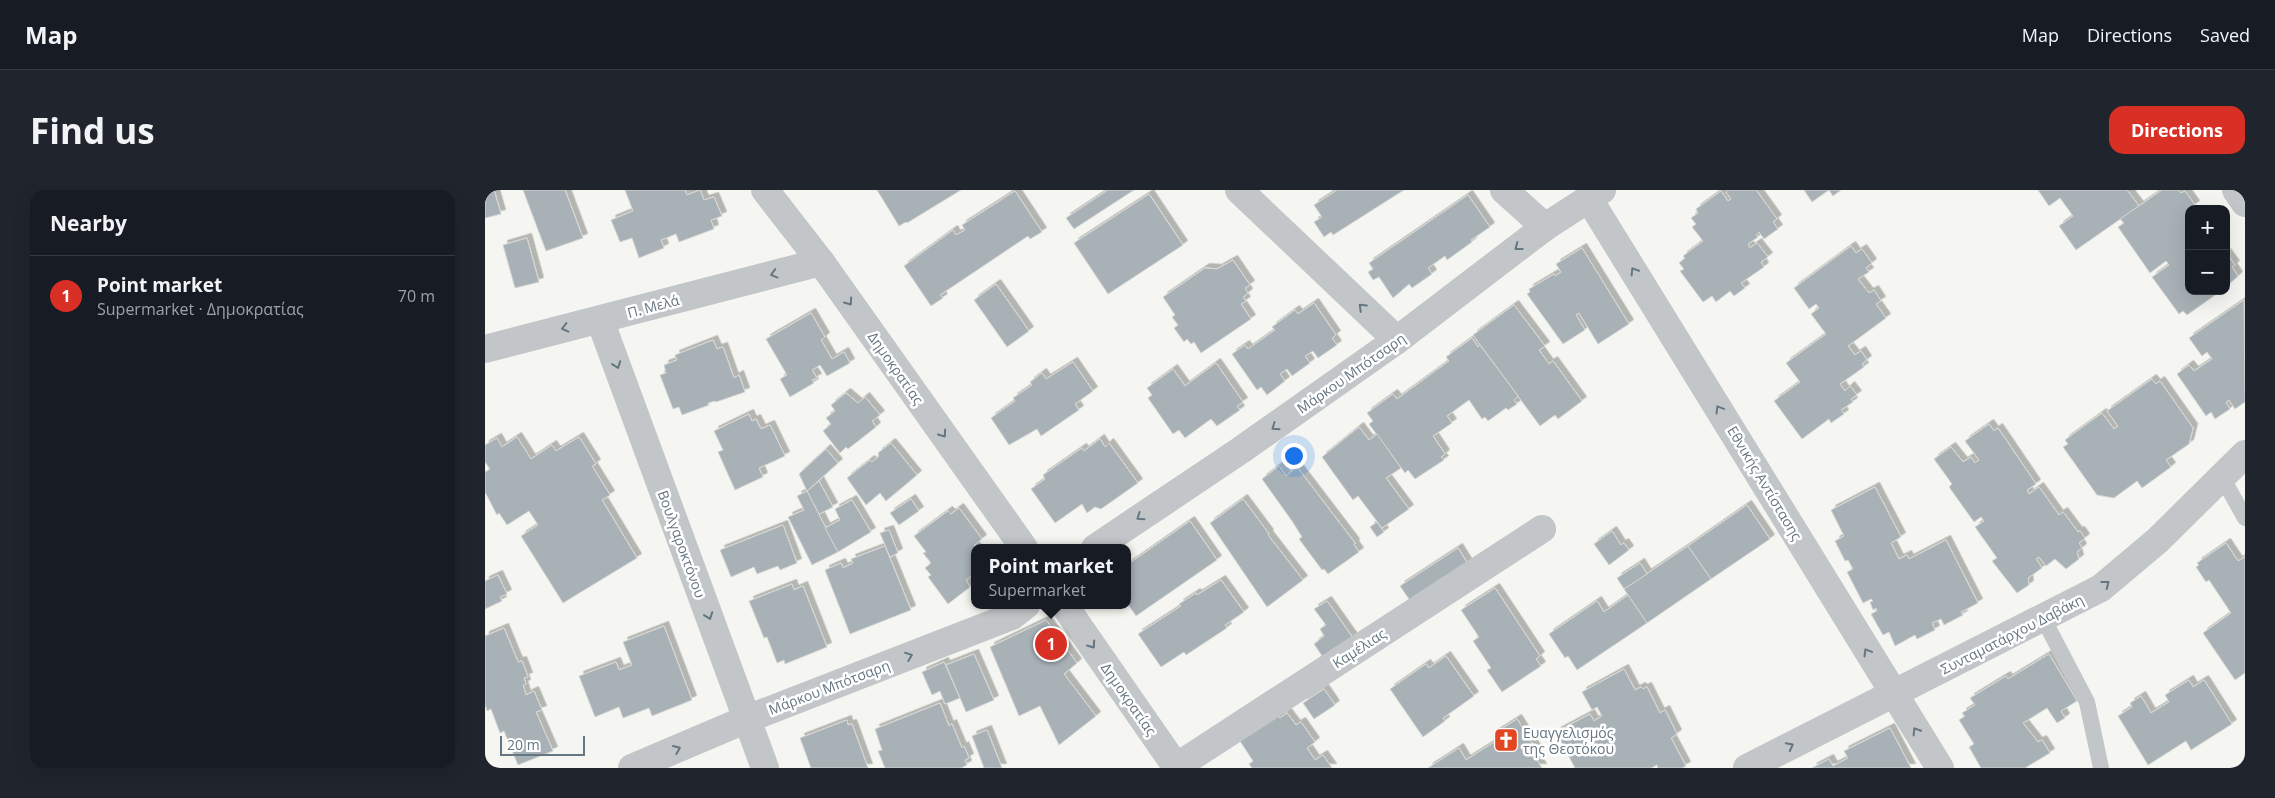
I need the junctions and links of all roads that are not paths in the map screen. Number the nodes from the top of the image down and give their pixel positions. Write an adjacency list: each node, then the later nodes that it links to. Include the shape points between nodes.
1 (765, 190): 8 (street, Δημοκρατίας)
2 (1504, 190): 7 (street)
3 (2236, 190): 6 (street)
4 (1254, 194): 10 (street, one-way to 4)
5 (1595, 195): 7 (street, Μάρκου Μπότσαρη); 21 (street, Εθνικής Αντίστασης, one-way to 5)
6 (2245, 203)
7 (1545, 227): 10 (street, Μάρκου Μπότσαρη, one-way to 10)
8 (821, 262): 9 (street, Π. Μελά, one-way to 9); 16 (street, Δημοκρατίας, one-way to 16)
9 (600, 320): 11 (street, Π. Μελά, one-way to 11); 22 (street, Βουλγαροκτόνου, one-way to 22)
10 (1397, 340): 17 (street, Μάρκου Μπότσαρη, one-way to 17)
11 (485, 349)
12 (2245, 454): 13 (street, Συνταματάρχου Δαβάκη)
13 (2222, 476): 14 (lane); 20 (street, Συνταματάρχου Δαβάκη, one-way to 13, via 2101,588 2158,540)
14 (2245, 518)
15 (1542, 529): 23 (street, Καμέλιας)
16 (1021, 544)
17 (1101, 544)
18 (1021, 609): 22 (street, Μάρκου Μπότσαρη, one-way to 18, via 1012,616)
19 (1067, 609): 23 (street, Δημοκρατίας, one-way to 23)
20 (2043, 618): 21 (street, Συνταματάρχου Δαβάκη); 28 (lane, via 2087,702)
21 (1893, 694): 26 (street, Συνταματάρχου Δαβάκη, one-way to 21); 27 (street, Εθνικής Αντίστασης, one-way to 21)
22 (747, 719): 24 (street, Μάρκου Μπότσαρη, one-way to 22); 25 (street, Βουλγαροκτόνου)
23 (1177, 767)
24 (632, 768)
25 (765, 768)
26 (1747, 768)
27 (1940, 768)
28 (2101, 768)

